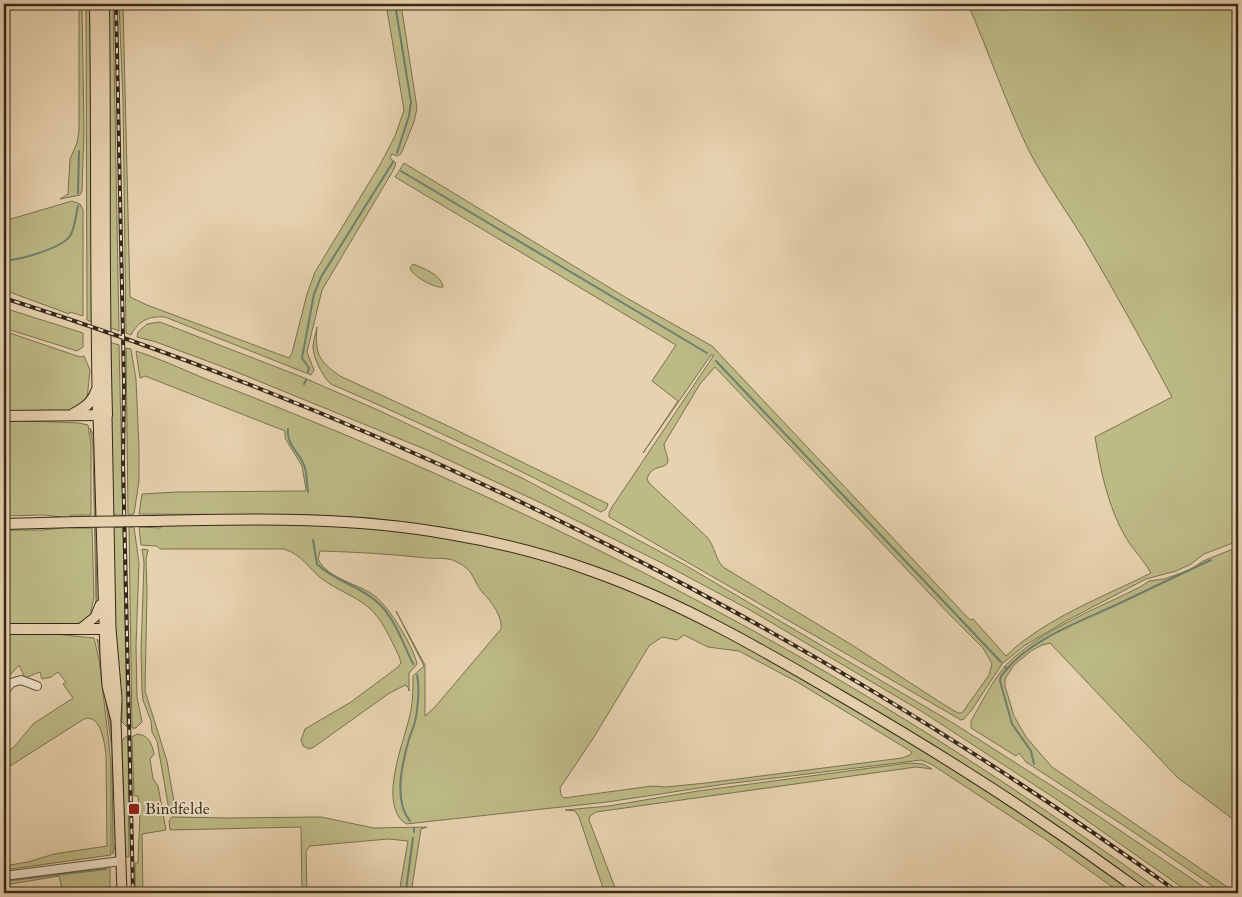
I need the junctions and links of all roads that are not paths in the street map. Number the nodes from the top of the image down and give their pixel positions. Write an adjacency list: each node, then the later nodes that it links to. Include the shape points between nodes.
1 (95, 4): 3 (highway)
2 (104, 4): 5 (highway, via 106,131)
3 (97, 387): 4 (highway, via 91,402); 5 (highway)
4 (70, 415): 5 (highway); 6 (highway)
5 (102, 415): 8 (main road); 11 (main road)
6 (4, 416)
7 (4, 524): 17 (highway, bridge, via 292,520 371,523 497,544 592,570 709,622 884,721 1032,815)
8 (102, 597): 10 (main road, via 95,617); 11 (main road)
9 (4, 629): 10 (highway)
10 (80, 629): 11 (highway)
11 (105, 629): 14 (main road, via 107,686 116,721)
12 (37, 686): 13 (street, via 21,680 11,683)
13 (4, 692)
14 (121, 861): 15 (street); 16 (main road)
15 (4, 876)
16 (122, 893)
17 (1143, 893)

